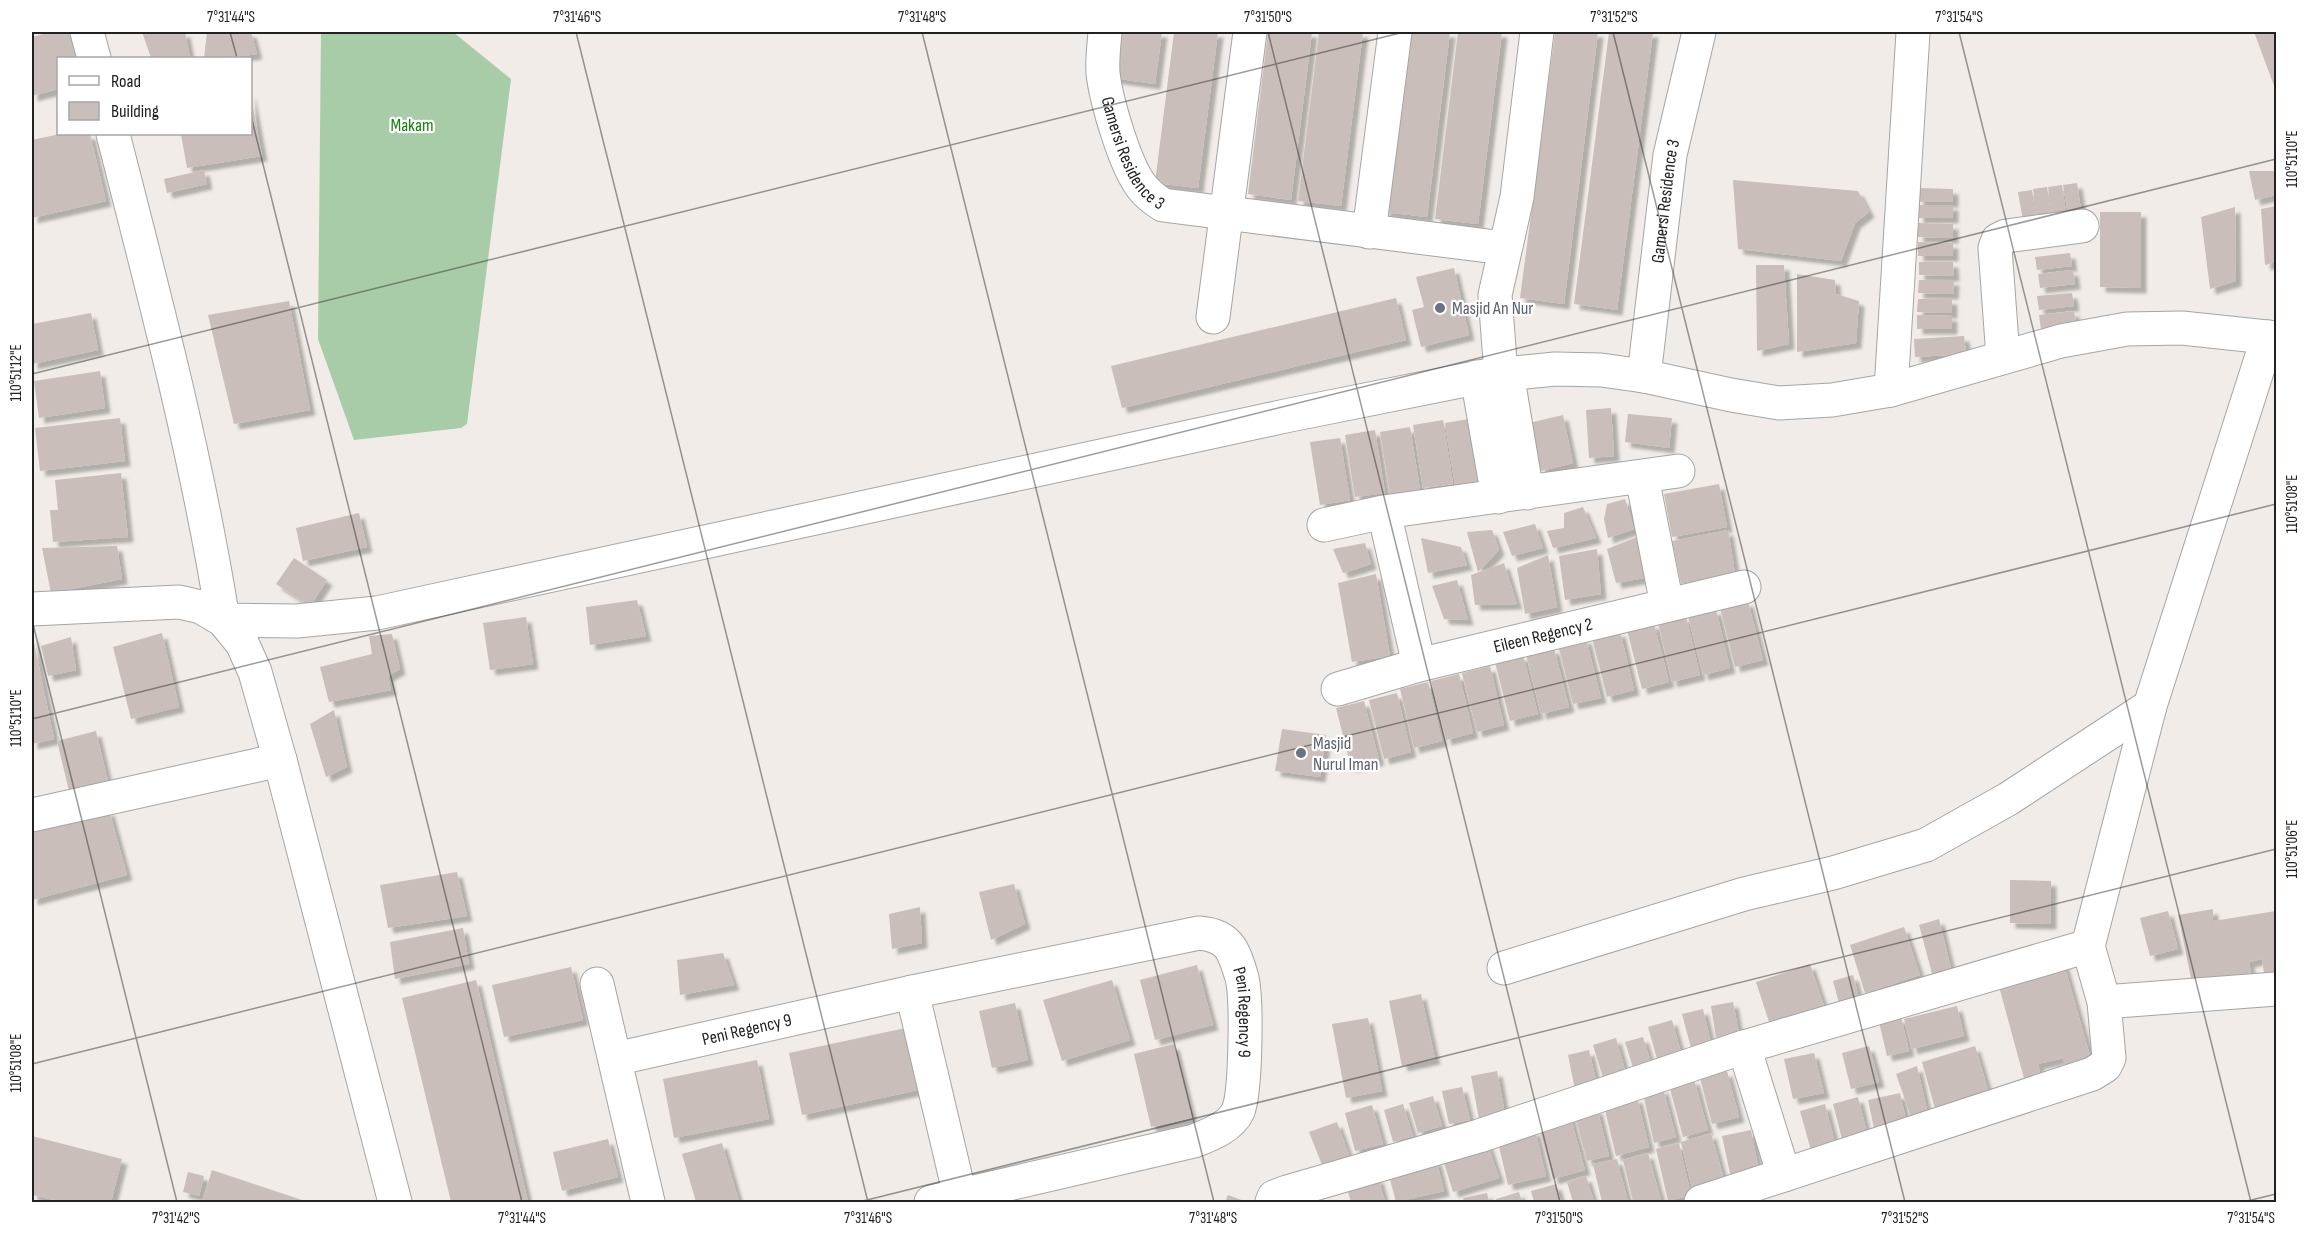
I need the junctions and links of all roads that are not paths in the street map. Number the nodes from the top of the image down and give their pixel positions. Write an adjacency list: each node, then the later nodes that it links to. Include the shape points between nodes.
1 (87, 32): 8 (street)
2 (1105, 32): 10 (street, Gamersi Residence 3, via 1105,87 1141,187 1163,205)
3 (1250, 32): 10 (street)
4 (1395, 32): 12 (street)
5 (1537, 32): 13 (street, via 1517,197)
6 (1699, 32): 18 (street, Gamersi Residence 3, via 1670,155)
7 (1913, 32): 19 (street)
8 (94, 57)
9 (113, 135): 28 (street, via 173,370)
10 (1226, 214): 12 (street, Gamersi Residence 3); 14 (street)
11 (2082, 226): 16 (street, via 1998,240 1995,248)
12 (1370, 232): 13 (street, Gamersi Residence 3)
13 (1504, 248): 17 (street, via 1495,295)
14 (1213, 317)
15 (2272, 338): 16 (street, via 2182,328 2127,329); 31 (street)
16 (2003, 357): 19 (street)
17 (1495, 375): 18 (street, via 1566,369); 22 (street); 28 (street, via 377,613 297,621)
18 (1644, 376): 19 (street, via 1779,403 1832,400)
19 (1891, 390)
20 (1678, 471): 21 (street)
21 (1642, 477): 22 (street); 26 (street)
22 (1513, 495): 23 (street)
23 (1384, 512): 24 (street); 29 (street)
24 (1324, 525)
25 (1744, 587): 26 (street, Eileen Regency 2)
26 (1667, 605): 29 (street, Eileen Regency 2)
27 (32, 609): 28 (street, via 179,602)
28 (224, 620): 32 (street, via 242,643 255,672)
29 (1419, 665): 30 (street, Eileen Regency 2)
30 (1338, 689)
31 (2150, 706): 34 (street); 35 (street, via 2008,799 1926,845 1744,894)
32 (280, 760): 33 (street); 44 (street)
33 (32, 815)
34 (2088, 945): 39 (street); 40 (street)
35 (1504, 968)
36 (597, 984): 41 (street)
37 (2277, 989): 39 (street)
38 (912, 992): 41 (street, Peni Regency 9); 43 (street, Peni Regency 9); 43 (street, Peni Regency 9, via 1199,933 1212,934 1228,945 1242,980 1242,1098 1238,1113 1217,1131 1194,1141)
39 (2104, 1002): 42 (street, via 2109,1058 2105,1066 2092,1074)
40 (1744, 1047): 42 (street); 46 (street, via 1479,1136 1287,1192 1274,1197)
41 (615, 1059): 45 (street)
42 (1784, 1175): 47 (street)
43 (945, 1199)
44 (394, 1203)
45 (648, 1203)
46 (1272, 1203)
47 (1701, 1203)

